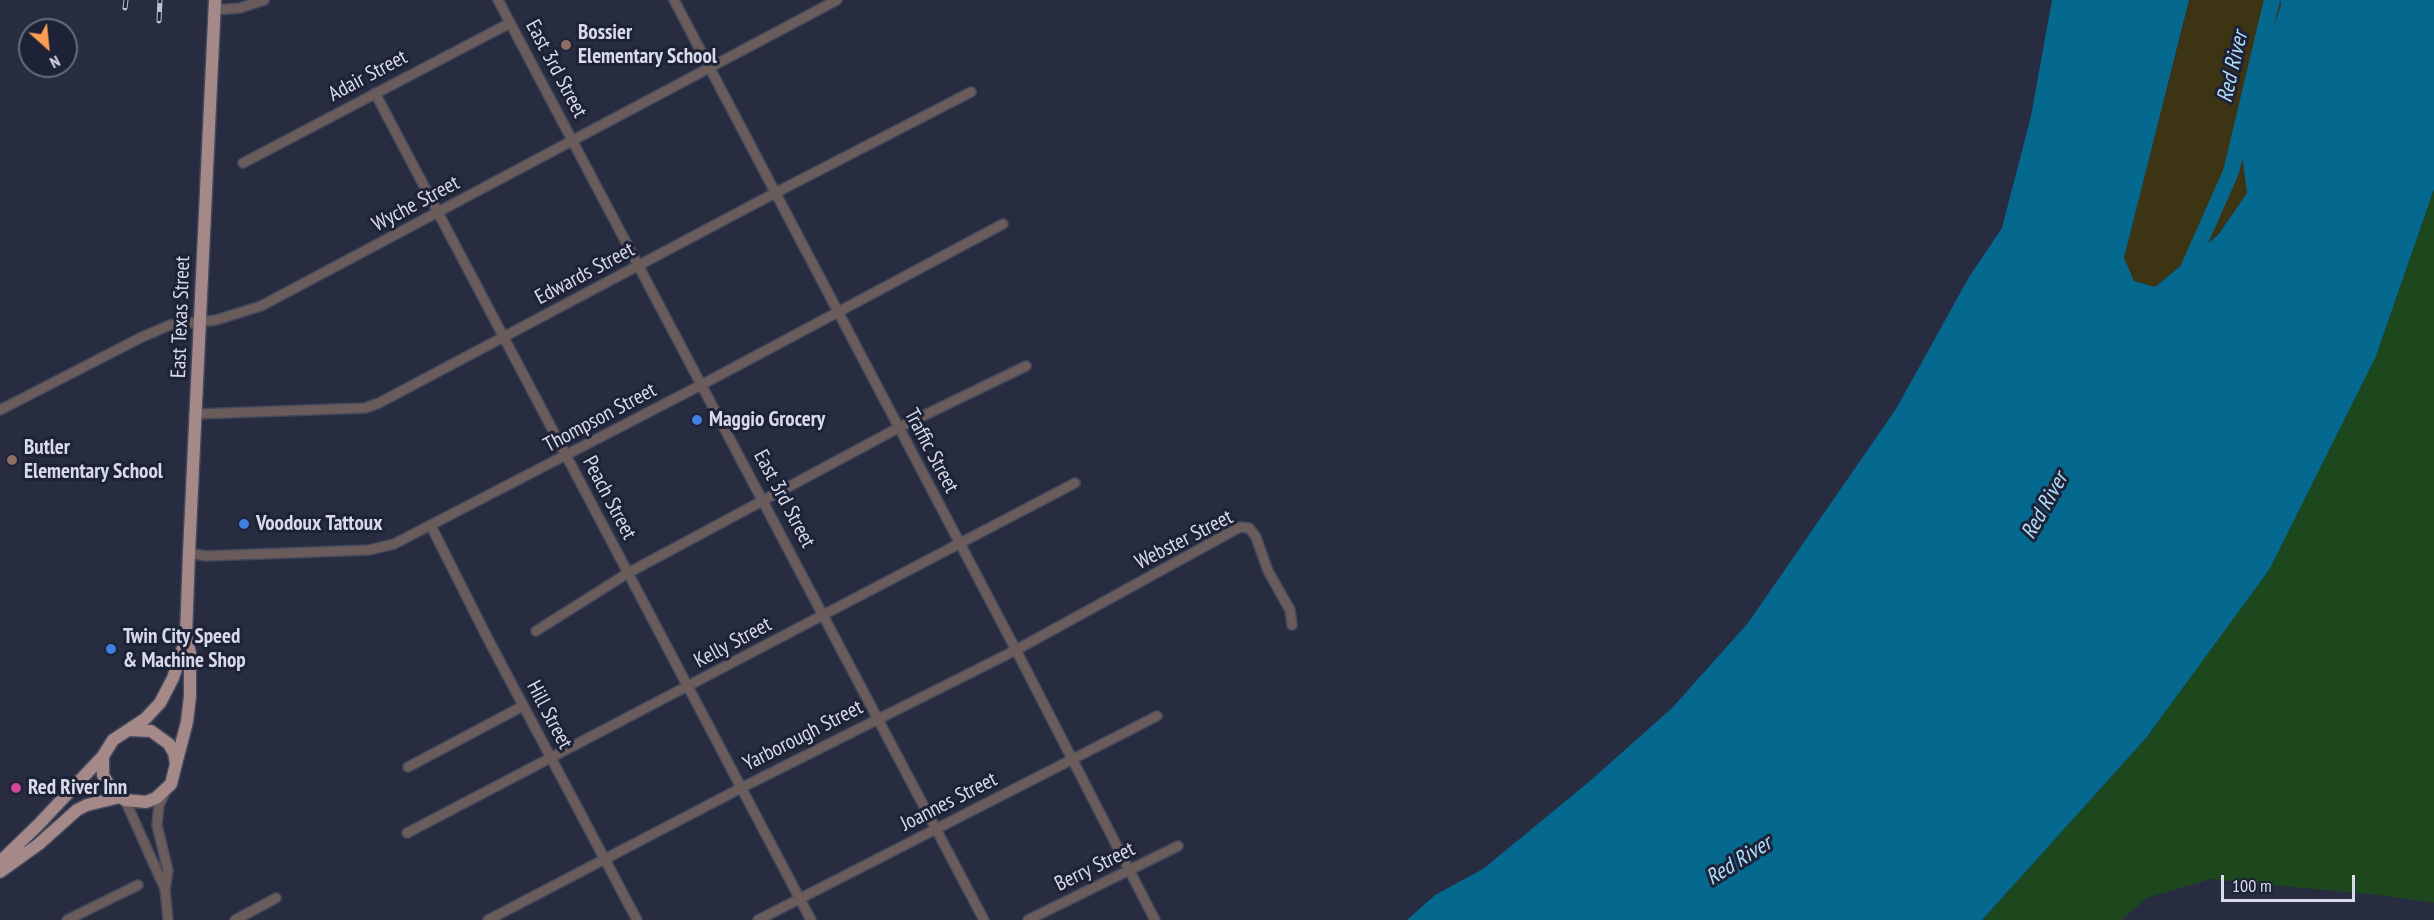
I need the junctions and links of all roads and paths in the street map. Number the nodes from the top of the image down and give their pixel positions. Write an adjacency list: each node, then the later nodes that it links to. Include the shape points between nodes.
1 (264, 0): 5 (street, via 240,8)
2 (498, 0): 6 (street, East 3rd Street)
3 (674, 0): 7 (street, Traffic Street)
4 (837, 0): 7 (street, Wyche Street)
5 (215, 5): 17 (main road, East Texas Street)
6 (510, 23): 9 (street, Adair Street); 10 (street, East 3rd Street)
7 (710, 68): 10 (street, Wyche Street); 12 (street, Traffic Street)
8 (971, 92): 12 (street, Edwards Street)
9 (375, 93): 11 (street, Adair Street); 13 (street, Peach Street)
10 (574, 140): 13 (street, Wyche Street); 15 (street, East 3rd Street)
11 (243, 163)
12 (775, 193): 15 (street, Edwards Street); 16 (street, Traffic Street)
13 (438, 212): 17 (street, Wyche Street, via 261,306); 18 (street, Peach Street)
14 (1003, 224): 16 (street, Thompson Street)
15 (640, 265): 18 (street, Edwards Street); 20 (street, East 3rd Street)
16 (838, 311): 20 (street, Thompson Street); 23 (street, Traffic Street)
17 (200, 322): 21 (street, Wyche Street, via 170,325 142,337); 22 (main road, East Texas Street)
18 (503, 338): 22 (street, Edwards Street, via 365,408); 24 (street, Peach Street)
19 (1026, 366): 23 (street)
20 (703, 384): 24 (street, Thompson Street); 26 (street, East 3rd Street)
21 (0, 410)
22 (197, 414): 29 (main road, East Texas Street)
23 (898, 428): 26 (street); 28 (street, Traffic Street)
24 (566, 456): 27 (street, Thompson Street); 30 (street, Peach Street)
25 (1075, 483): 28 (street, Kelly Street)
26 (764, 499): 30 (street); 32 (street, East 3rd Street)
27 (431, 526): 29 (street, Thompson Street, via 394,544 369,550 206,556); 38 (street, Hill Street)
28 (959, 544): 32 (street, Kelly Street); 36 (street, Traffic Street)
29 (189, 553): 35 (main road, East Texas Street)
30 (628, 573): 34 (street); 37 (street, Peach Street)
31 (1135, 586): 33 (street, Webster Street, via 1246,527 1256,537 1268,571 1290,610); 36 (street, Yarborough Street)
32 (825, 615): 37 (street, Kelly Street); 40 (street, East 3rd Street)
33 (1292, 625)
34 (536, 631)
35 (186, 636): 41 (main road, East Texas Street, via 167,691 145,719); 45 (main road, East Texas Street, via 190,696)
36 (1016, 650): 40 (street, Yarborough Street); 44 (street, Traffic Street)
37 (688, 687): 43 (street, Kelly Street); 47 (street, Peach Street)
38 (524, 706): 43 (street, Hill Street); 46 (street)
39 (1157, 716): 44 (street, Joannes Street)
40 (879, 718): 47 (street, Yarborough Street); 50 (street, East 3rd Street)
41 (129, 730): 42 (main road, East Texas Street, via 113,740); 45 (main road, via 151,730 161,736 174,753)
42 (103, 756): 49 (main road, via 106,783); 54 (main road, East Texas Street)
43 (551, 759): 51 (street, Kelly Street); 53 (street, Hill Street)
44 (1073, 759): 50 (street, Joannes Street); 55 (street, Traffic Street)
45 (176, 764): 48 (main road, East Texas Street)
46 (408, 767)
47 (741, 788): 53 (street, Yarborough Street); 60 (street, Peach Street)
48 (165, 792): 49 (main road, via 146,802); 58 (street, via 157,825 168,871)
49 (122, 798): 56 (main road, via 77,810); 58 (street)
50 (938, 829): 60 (street, Joannes Street); 68 (street, East 3rd Street)
51 (407, 833)
52 (1178, 846): 55 (street, Berry Street)
53 (604, 859): 64 (street, Yarborough Street); 65 (street, Hill Street)
54 (0, 862)
55 (1130, 870): 69 (street, Berry Street); 70 (street, Traffic Street)
56 (0, 872)
57 (138, 885): 61 (street)
58 (165, 889): 62 (street)
59 (276, 898): 63 (street)
60 (800, 898): 66 (street, Joannes Street); 67 (street, Peach Street)
61 (67, 920)
62 (168, 920)
63 (235, 920)
64 (488, 920)
65 (638, 920)
66 (758, 920)
67 (811, 920)
68 (984, 920)
69 (1028, 920)
70 (1155, 920)

